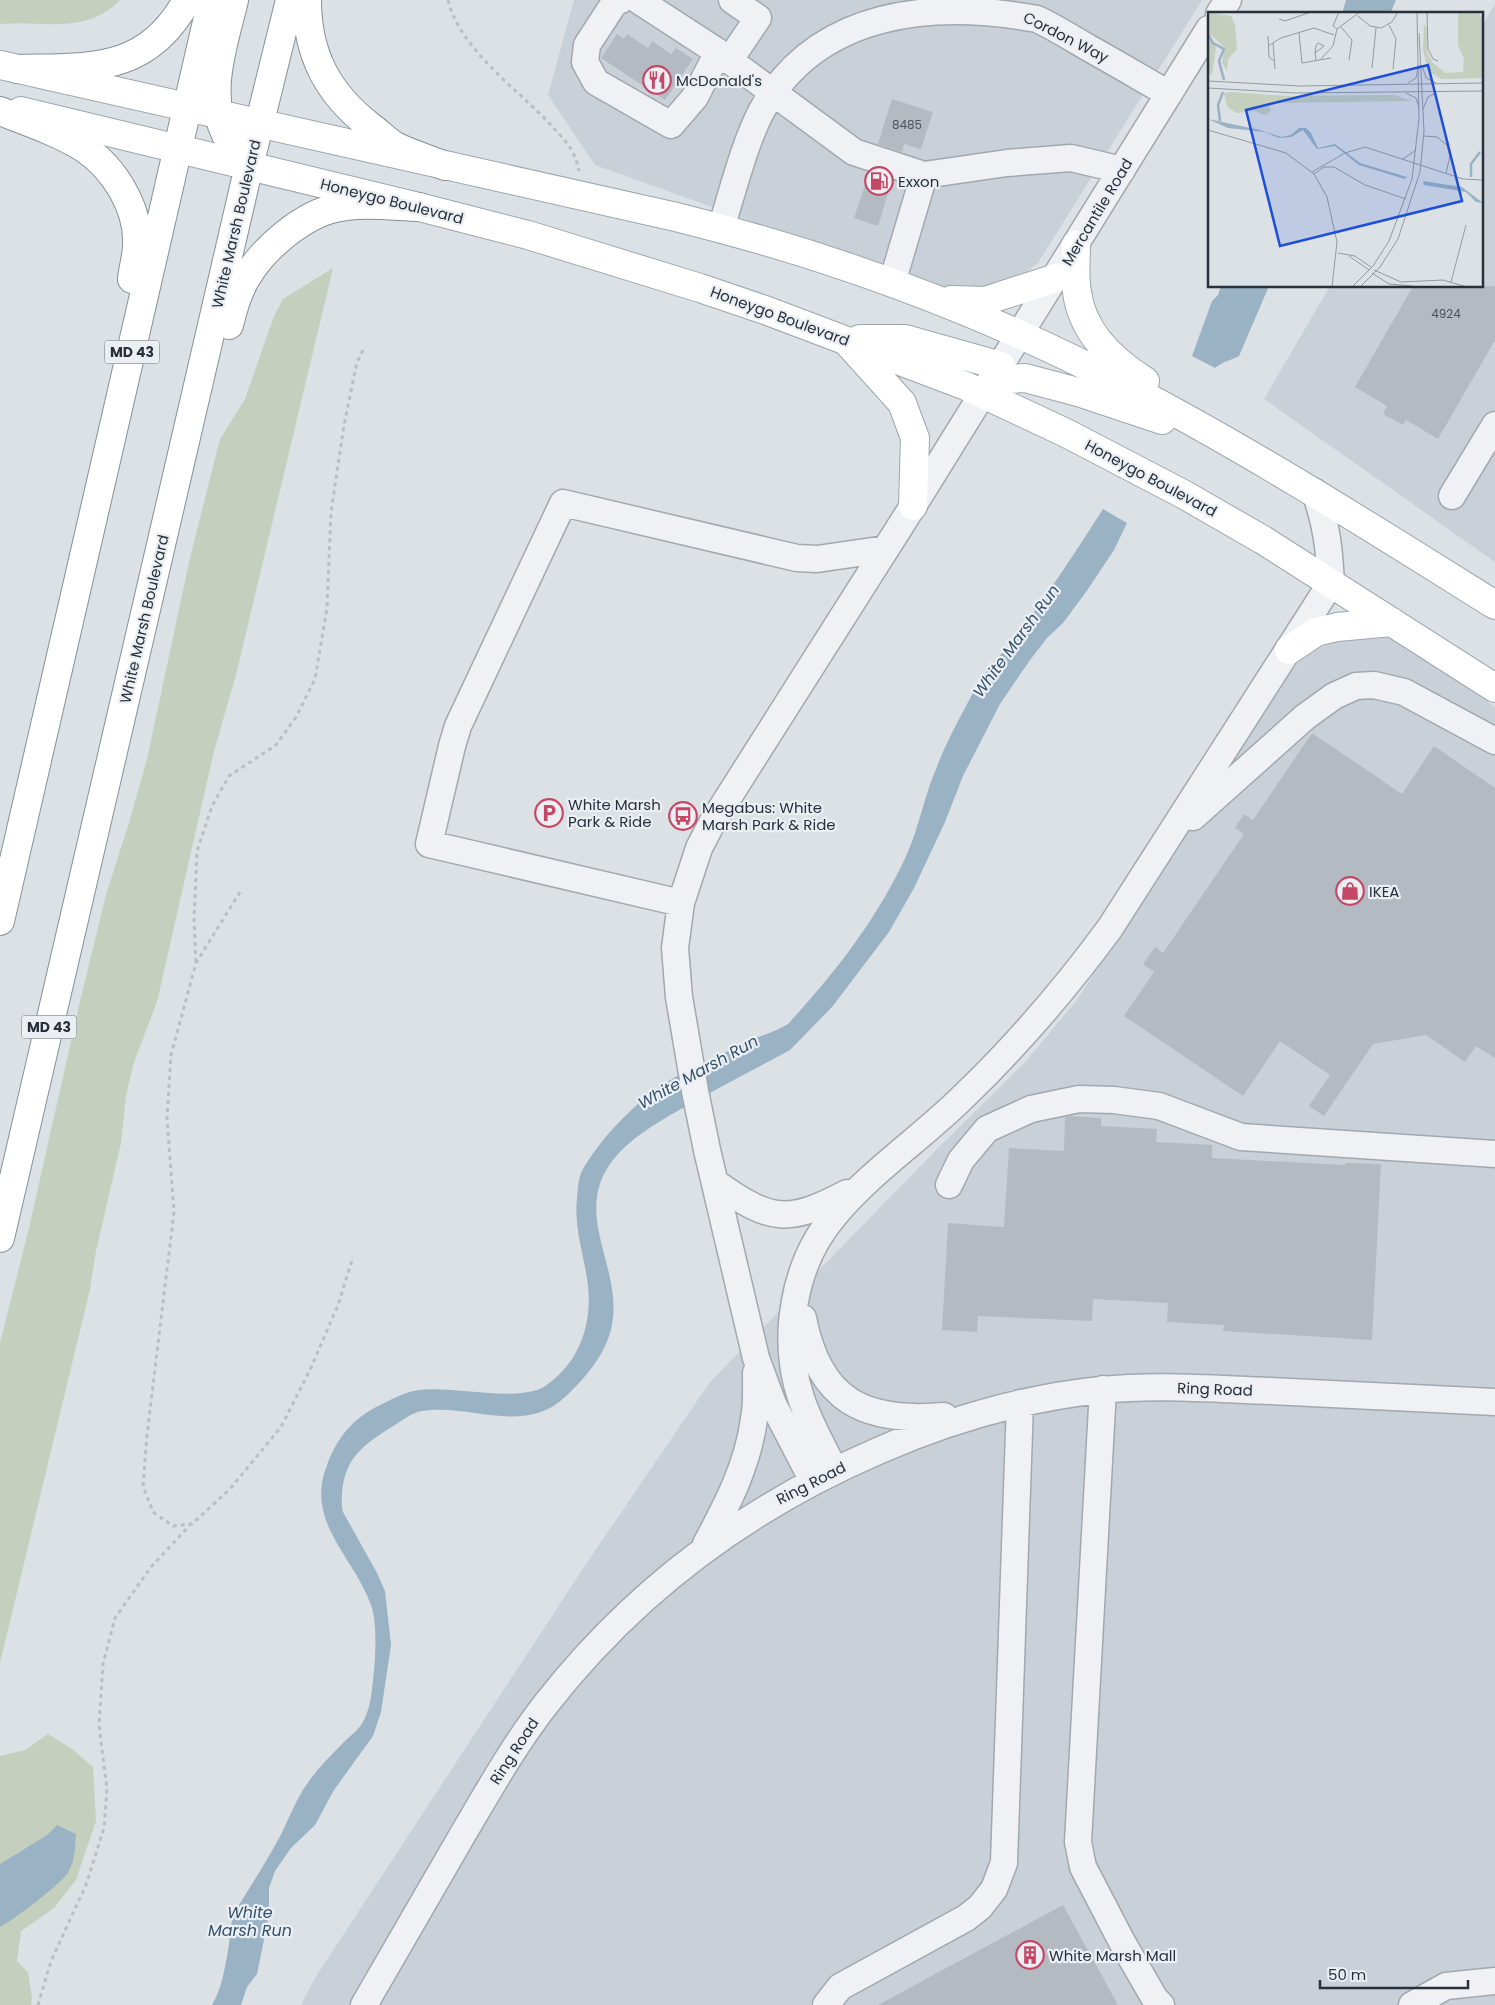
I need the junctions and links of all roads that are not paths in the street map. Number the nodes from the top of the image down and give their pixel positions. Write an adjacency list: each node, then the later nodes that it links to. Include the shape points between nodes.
1 (187, 0): 15 (main road, via 156,40 124,59 81,68)
2 (212, 0): 19 (main road, MD 43)
3 (234, 0): 21 (main road, via 218,69)
4 (290, 0): 22 (main road, White Marsh Boulevard / MD 43)
5 (307, 0): 25 (main road, via 309,32 317,60 333,90 348,107 394,145)
6 (732, 0): 14 (street, via 758,18)
7 (962, 0): 10 (street, Cordon Way); 11 (street, Cordon Way)
8 (1228, 0): 12 (street)
9 (622, 1): 14 (street); 14 (street, via 587,46 585,62 596,82 671,125)
10 (873, 6): 16 (street, Cordon Way, via 810,50)
11 (1020, 6): 17 (street, Cordon Way)
12 (1220, 12)
13 (1208, 31): 17 (street, Mercantile Road)
14 (723, 56): 16 (street)
15 (8, 67): 19 (main road)
16 (772, 93): 27 (street, via 854,152); 29 (street, Cordon Way, via 752,132)
17 (1169, 94): 26 (street, Mercantile Road)
18 (0, 106): 23 (main road, Honeygo Boulevard)
19 (187, 108): 21 (main road); 23 (main road, MD 43)
20 (0, 110): 44 (main road, via 63,137 100,161 130,203 135,221 137,244)
21 (218, 114): 22 (main road); 24 (main road, via 227,137)
22 (260, 124): 24 (main road, White Marsh Boulevard / MD 43); 25 (main road)
23 (178, 148): 24 (main road, Honeygo Boulevard); 44 (main road, MD 43)
24 (249, 166): 28 (main road, Honeygo Boulevard); 51 (main road, White Marsh Boulevard / MD 43)
25 (445, 166): 29 (main road)
26 (1122, 170): 27 (street, via 1071,158 1007,163); 30 (street, Mercantile Road)
27 (924, 176): 32 (street)
28 (419, 206): 35 (main road, Honeygo Boulevard, via 528,235 700,288); 51 (main road, via 360,205 333,208 312,216 288,232 247,275 233,311 122,758)
29 (721, 228): 32 (main road)
30 (1076, 245): 31 (street, Mercantile Road); 39 (main road, via 1076,292 1086,321 1099,343 1125,368 1192,409)
31 (1056, 278): 33 (main road, via 985,301); 34 (street, Mercantile Road)
32 (892, 283): 33 (main road)
33 (932, 299): 34 (main road)
34 (1020, 335): 36 (street, Mercantile Road); 38 (main road, via 1138,392)
35 (844, 338): 36 (main road, via 905,339); 42 (main road, via 902,403 914,438)
36 (992, 380): 38 (main road, via 1026,378); 42 (street, Mercantile Road); 45 (main road, Honeygo Boulevard)
37 (1495, 425): 41 (street)
38 (1223, 440): 39 (main road)
39 (1277, 470): 40 (main road)
40 (1315, 492): 45 (street, via 1329,547); 46 (main road)
41 (1452, 496)
42 (913, 506): 43 (street, Mercantile Road)
43 (886, 549): 53 (street, Mercantile Road, via 712,822); 53 (street, via 797,558 563,503 458,726 429,844)
44 (85, 555): 54 (main road, MD 43)
45 (1331, 583): 47 (main road, Honeygo Boulevard); 48 (street)
46 (1495, 606)
47 (1392, 622): 48 (main road, via 1323,630); 49 (main road, Honeygo Boulevard)
48 (1289, 650): 52 (street)
49 (1495, 688)
50 (1495, 741): 52 (street, via 1404,692 1374,685 1356,686 1334,696 1305,717)
51 (98, 816): 59 (main road, White Marsh Boulevard / MD 43)
52 (1170, 837): 57 (street, via 1110,928 1022,1036 964,1096)
53 (680, 903): 56 (street, Mercantile Road, via 675,948 679,997)
54 (0, 920)
55 (1495, 1154): 58 (street, via 1241,1137 1159,1106 1079,1099 1031,1108 987,1129 961,1160)
56 (716, 1183): 57 (street, via 739,1200 775,1214 819,1207); 61 (street, Mercantile Road)
57 (866, 1183): 60 (street, via 824,1228)
58 (949, 1185)
59 (0, 1238)
60 (797, 1289): 65 (street, via 808,1343 826,1380 839,1394 857,1406 894,1417); 66 (street, via 792,1344 797,1380)
61 (756, 1358): 66 (street, via 773,1404); 67 (street, via 755,1418 748,1449 740,1474)
62 (1104, 1389): 63 (street, Ring Road, via 1215,1388); 64 (street, Ring Road); 71 (street, via 1078,1842 1083,1867 1131,1958 1155,1999)
63 (1495, 1402)
64 (1020, 1403): 65 (street, Ring Road); 70 (street, via 1004,1863 994,1889 980,1907 966,1918 840,1987)
65 (980, 1412): 66 (street, Ring Road)
66 (824, 1475): 67 (street, Ring Road, via 773,1503)
67 (704, 1549): 69 (street, Ring Road, via 630,1612 545,1705 497,1775)
68 (1495, 1981): 72 (street, via 1446,1986)
69 (364, 2005)
70 (826, 2005)
71 (1162, 2005)
72 (1412, 2005)

